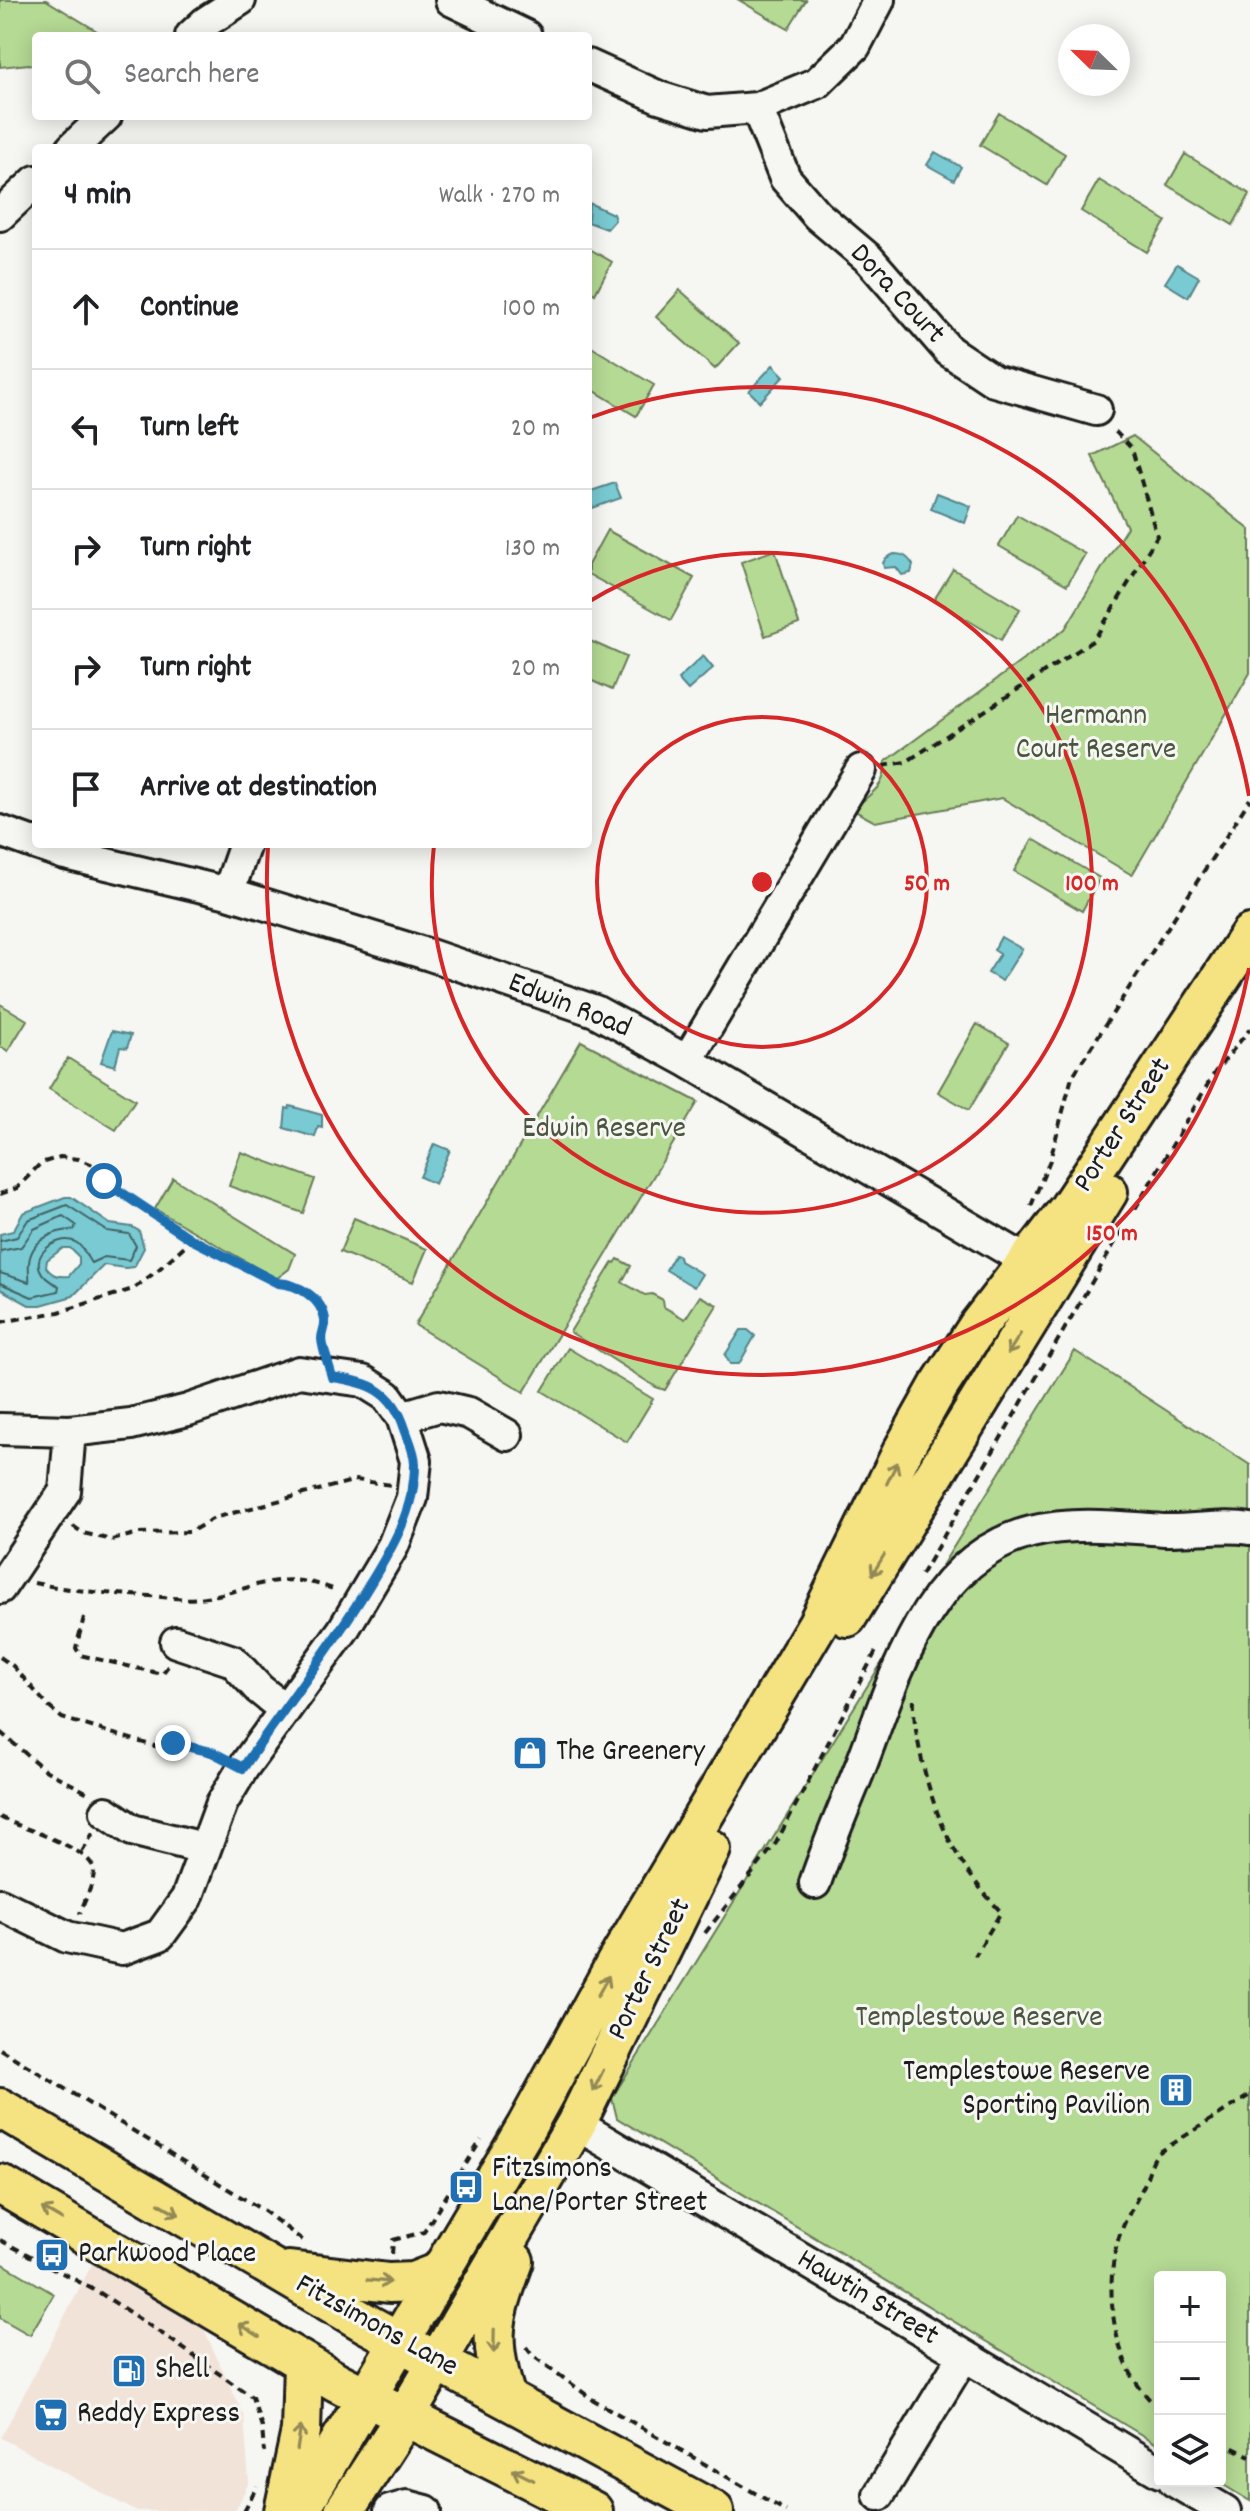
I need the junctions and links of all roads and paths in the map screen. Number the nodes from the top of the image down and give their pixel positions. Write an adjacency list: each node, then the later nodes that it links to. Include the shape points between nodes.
1 (240, 0): 4 (street)
2 (451, 0): 5 (street)
3 (879, 0): 7 (street, via 855,46 817,83)
4 (195, 32)
5 (518, 32)
6 (592, 67): 7 (street, via 707,112)
7 (757, 108): 12 (street, Dora Court, via 785,178 817,215 869,259 949,351 994,381)
8 (102, 120): 9 (street)
9 (76, 144)
10 (32, 185): 11 (street)
11 (0, 215)
12 (1096, 410): 13 (path, via 1132,449 1157,536 1094,640 906,762)
13 (861, 770): 22 (street)
14 (1250, 799): 25 (path, via 1072,1077 1050,1160 1026,1218)
15 (0, 831): 16 (street, Edwin Road)
16 (32, 843)
17 (48, 848): 19 (street, Edwin Road)
18 (244, 848): 19 (street)
19 (228, 893): 22 (street, Edwin Road, via 595,1011)
20 (1250, 934): 25 (main road, Porter Street)
21 (1250, 943): 25 (main road, Porter Street, via 1165,1095)
22 (687, 1061): 25 (street, Edwin Road)
23 (0, 1194): 24 (path, via 17,1188 41,1163 79,1159)
24 (191, 1239): 26 (path, via 133,1289 59,1312); 27 (path, via 308,1293 323,1309 326,1325 321,1337)
25 (1030, 1262): 30 (main road, Porter Street, one-way to 30); 32 (main road, Porter Street, via 978,1326)
26 (0, 1322)
27 (332, 1377): 28 (street, via 363,1381 387,1396); 31 (street, via 299,1372 188,1410)
28 (402, 1417): 33 (street, via 439,1406 469,1413); 34 (street, via 416,1461)
29 (0, 1429): 31 (street)
30 (961, 1430): 32 (street, via 939,1418); 56 (main road, Porter Street, one-way to 56, via 714,1844)
31 (70, 1431): 35 (street, via 65,1491)
32 (912, 1434): 64 (main road, Porter Street, one-way to 32, via 818,1623)
33 (507, 1435)
34 (413, 1488): 35 (path, via 356,1480 214,1518 190,1532 139,1533 112,1540 83,1533); 38 (street, via 393,1546)
35 (51, 1511): 37 (street)
36 (1250, 1529): 49 (street, via 1057,1528 1009,1540 966,1565 905,1652)
37 (3, 1583): 38 (path, via 183,1599 279,1578)
38 (361, 1600): 43 (street)
39 (84, 1617): 40 (path, via 76,1648 95,1661 162,1674)
40 (176, 1642): 43 (street, via 233,1661)
41 (0, 1657): 45 (path, via 62,1718 154,1746 173,1743 212,1752)
42 (914, 1691): 52 (path, via 918,1744 937,1813 963,1868 1001,1912)
43 (284, 1709): 45 (street)
44 (0, 1732): 46 (path, via 45,1770 100,1802)
45 (243, 1768): 48 (street)
46 (106, 1812): 48 (street, via 132,1830)
47 (0, 1817): 51 (path, via 82,1852 93,1864 79,1917)
48 (203, 1848): 51 (street, via 187,1898 160,1935 122,1949)
49 (815, 1883)
50 (0, 1904): 51 (street)
51 (67, 1937)
52 (975, 1956)
53 (0, 2049): 60 (path)
54 (1250, 2095): 72 (path, via 1158,2153 1120,2234 1111,2283 1117,2333 1134,2379)
55 (0, 2108): 63 (main road, Fitzsimons Lane, one-way to 63)
56 (576, 2124): 59 (main road, Porter Street); 67 (street, Hawtin Street)
57 (485, 2133): 62 (path, via 424,2232 393,2240)
58 (0, 2184): 69 (main road, one-way to 58)
59 (540, 2187): 68 (main road, Porter Street); 71 (main road, one-way to 71, via 499,2301 493,2340)
60 (264, 2211)
61 (0, 2240): 75 (path, via 100,2293 252,2397)
62 (392, 2255)
63 (274, 2270): 64 (main road, one-way to 64, via 389,2283 413,2282); 65 (main road, Fitzsimons Lane)
64 (439, 2272): 65 (main road, Porter Street)
65 (399, 2341): 68 (main road, Fitzsimons Lane); 70 (main road, Porter Street)
66 (522, 2342): 89 (path, via 592,2399)
67 (963, 2357): 77 (street, Hawtin Street); 80 (street)
68 (435, 2361): 71 (main road, Fitzsimons Lane); 73 (main road, Porter Street)
69 (303, 2363): 70 (main road); 82 (main road, one-way to 69, via 301,2431)
70 (365, 2397): 73 (main road); 83 (main road, Porter Street)
71 (506, 2397): 88 (main road, Fitzsimons Lane)
72 (1154, 2402)
73 (405, 2417): 84 (main road, Porter Street); 87 (main road, one-way to 73)
74 (1226, 2445): 76 (path)
75 (265, 2455)
76 (1250, 2456)
77 (1154, 2468)
78 (259, 2483): 81 (path)
79 (1184, 2487): 90 (street)
80 (879, 2495)
81 (244, 2511)
82 (284, 2511)
83 (299, 2511)
84 (344, 2511)
85 (390, 2511): 86 (street, via 407,2506)
86 (426, 2511)
87 (593, 2511)
88 (714, 2511)
89 (786, 2511)
90 (1225, 2511)

